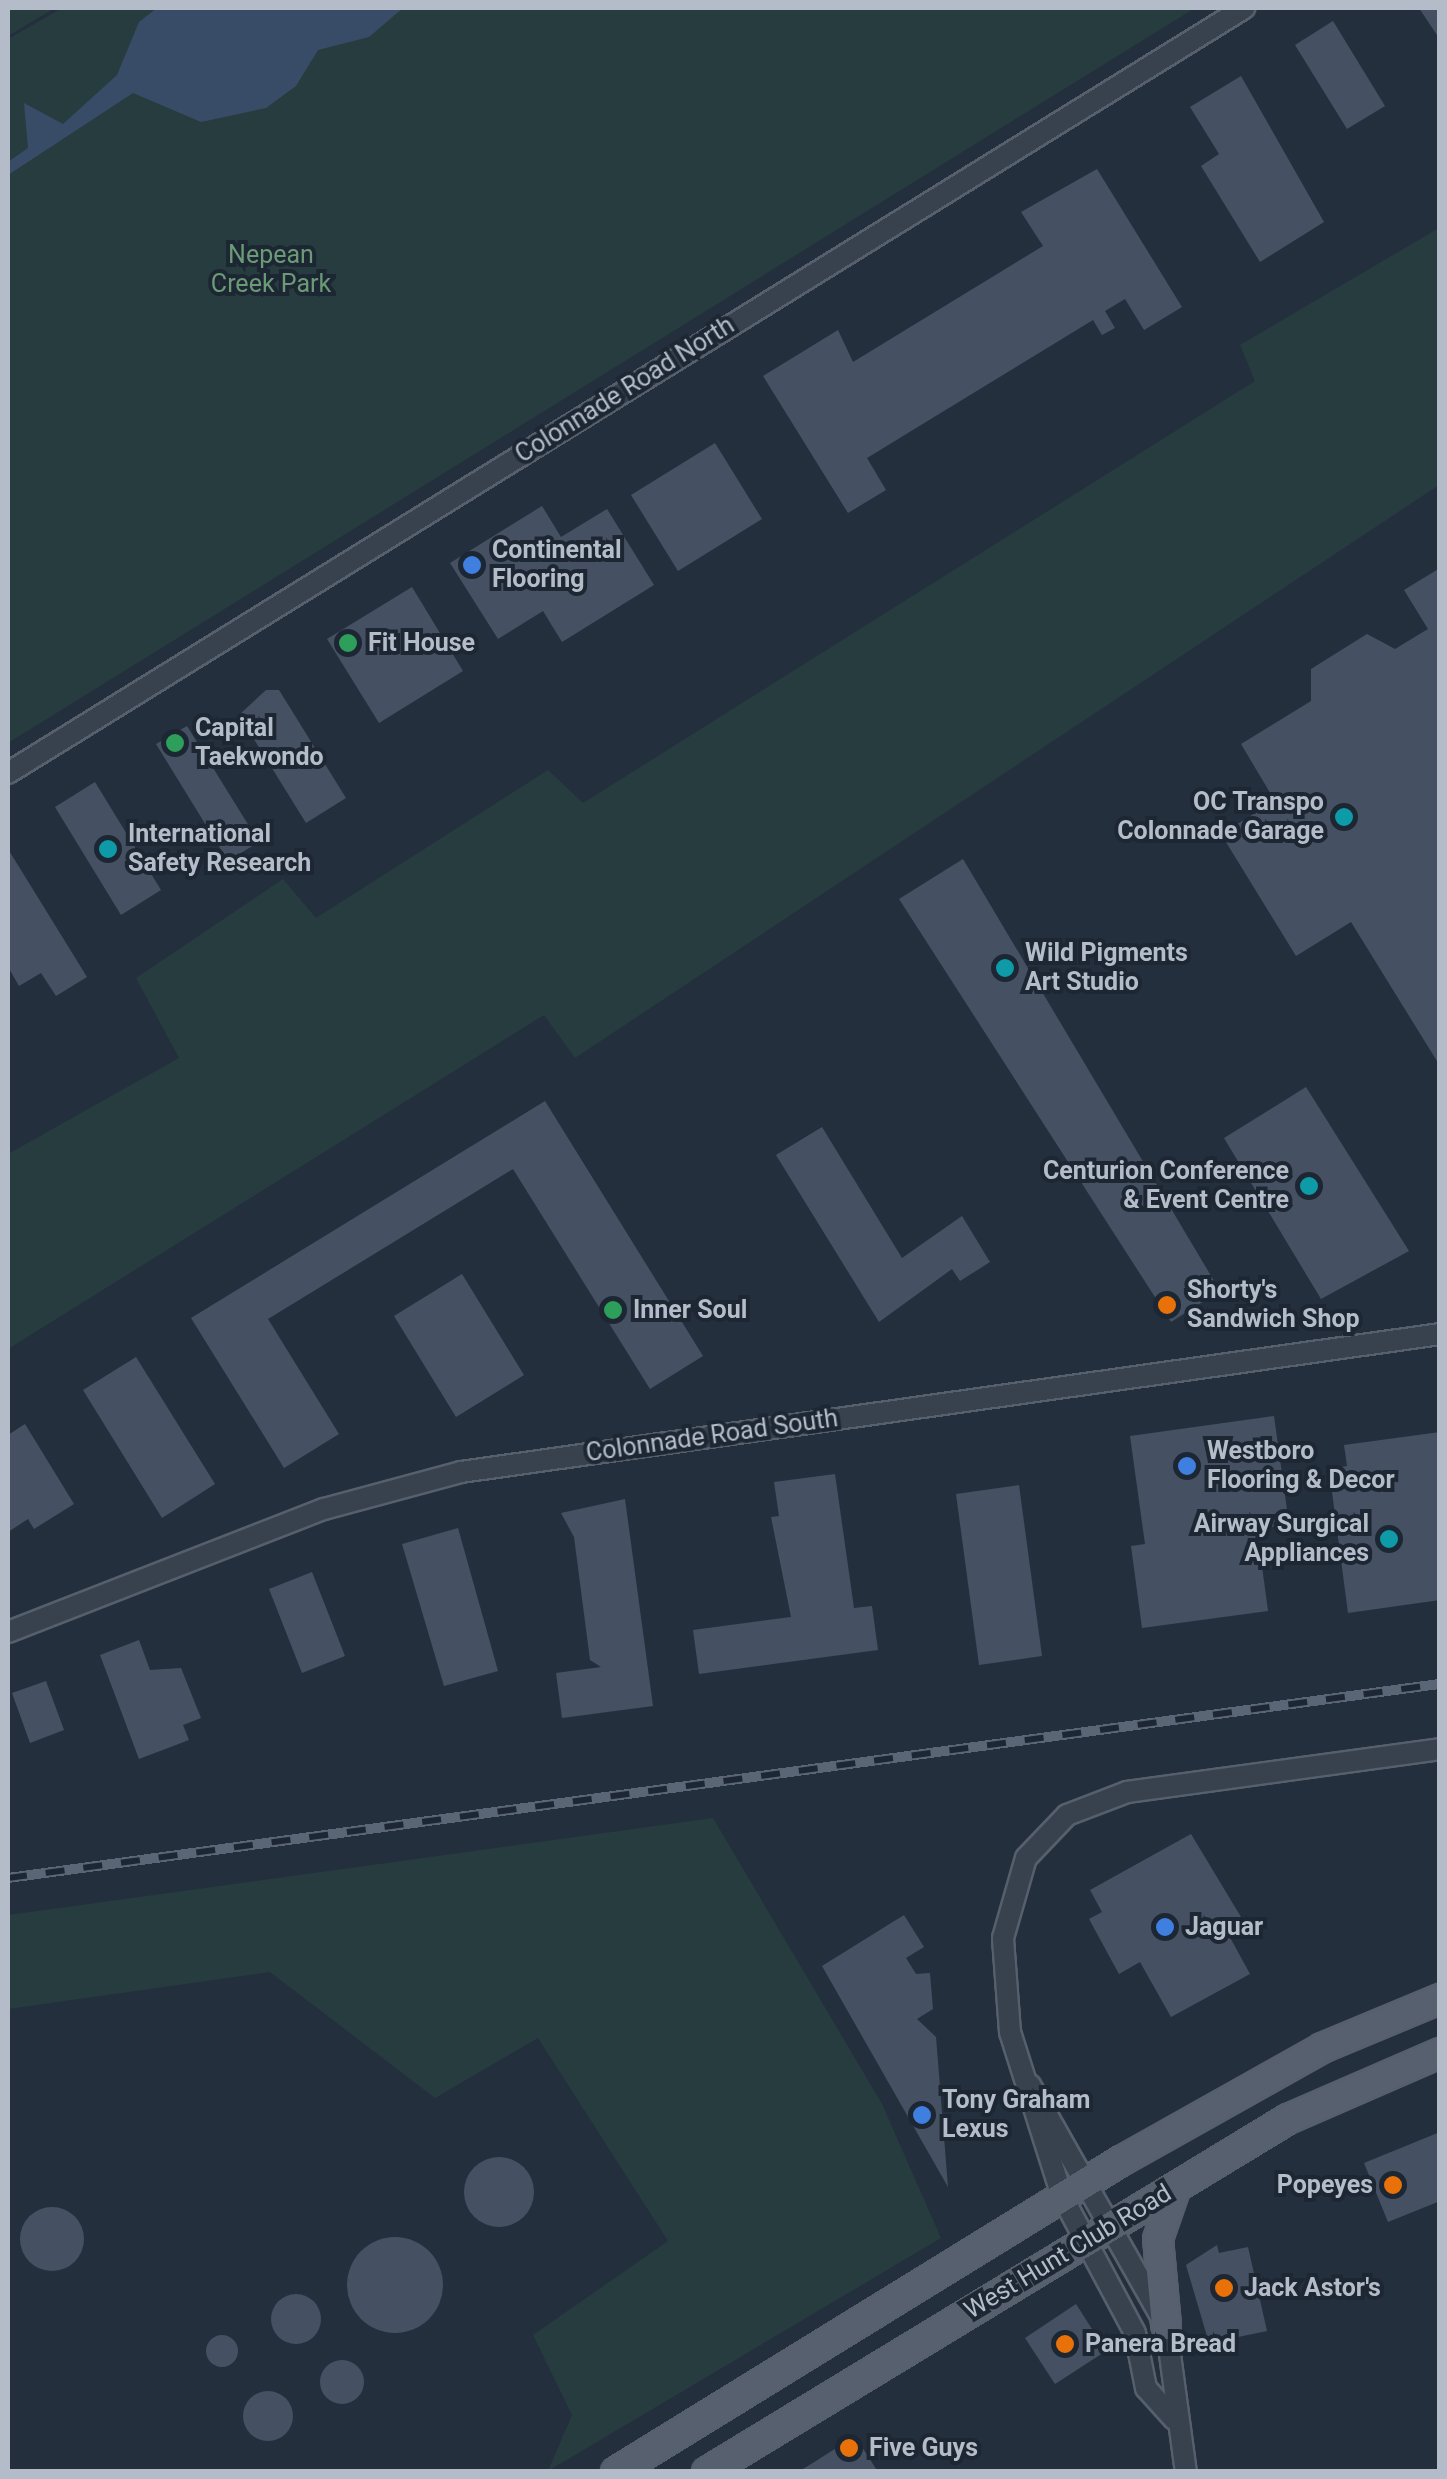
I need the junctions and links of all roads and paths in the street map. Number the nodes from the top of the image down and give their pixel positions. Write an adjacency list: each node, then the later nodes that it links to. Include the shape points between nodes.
1 (1244, 8): 2 (street, Colonnade Road North)
2 (8, 773)
3 (1440, 1334): 4 (street, Colonnade Road South, via 461,1472 324,1509)
4 (8, 1632)
5 (1440, 1749): 8 (street, West Hunt Club Road, via 1127,1792 1046,1832 1026,1858 1001,1966)
6 (1440, 1999): 9 (main road, West Hunt Club Road, via 1322,2048)
7 (1440, 2052): 10 (main road, West Hunt Club Road, via 1288,2119)
8 (1028, 2084): 9 (street, West Hunt Club Road); 11 (street, West Hunt Club Road)
9 (1090, 2179): 11 (main road, West Hunt Club Road); 12 (street)
10 (1175, 2188): 12 (main road, West Hunt Club Road); 14 (main road, via 1158,2239)
11 (1062, 2196): 13 (street); 16 (main road, West Hunt Club Road)
12 (1115, 2226): 13 (main road, West Hunt Club Road); 14 (street)
13 (1088, 2242): 15 (street, via 1135,2333 1146,2388); 17 (main road, West Hunt Club Road)
14 (1166, 2325): 15 (street, via 1179,2388)
15 (1174, 2419): 18 (street)
16 (616, 2472)
17 (707, 2472)
18 (1186, 2472)

